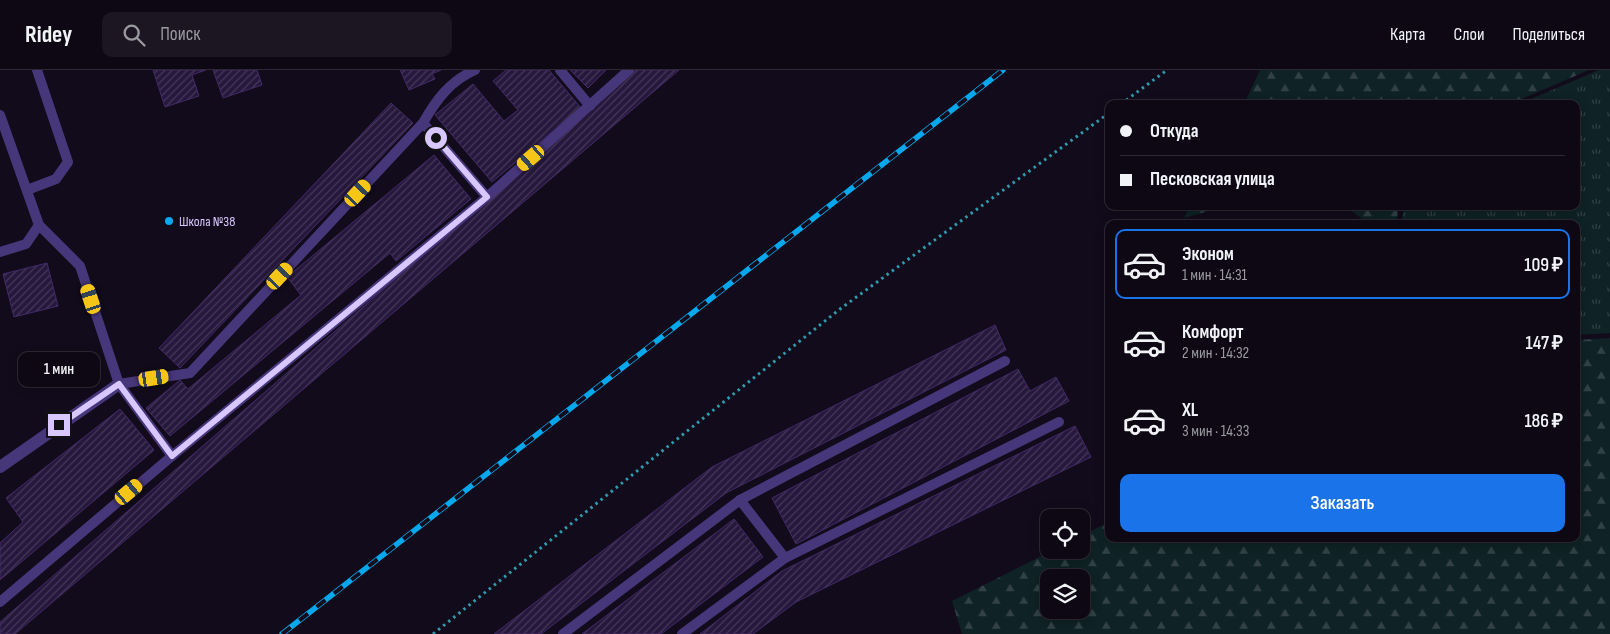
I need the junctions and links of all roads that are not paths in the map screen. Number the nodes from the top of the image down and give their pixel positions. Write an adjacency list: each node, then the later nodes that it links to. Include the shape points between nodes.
1 (37, 70): 8 (lane, via 68,162 56,179)
2 (475, 70): 7 (lane, via 460,76 437,98)
3 (560, 70): 5 (lane)
4 (629, 70): 5 (lane)
5 (590, 106): 9 (lane)
6 (0, 115): 8 (lane)
7 (423, 123): 9 (lane); 13 (lane, via 190,373)
8 (27, 190): 10 (lane)
9 (487, 197): 15 (lane)
10 (39, 225): 11 (lane, via 26,244); 13 (lane, via 80,266)
11 (0, 252)
12 (1004, 361): 17 (lane)
13 (119, 384): 15 (lane); 16 (street)
14 (1059, 422): 18 (lane)
15 (172, 456): 19 (lane)
16 (0, 467)
17 (740, 500): 18 (lane); 20 (lane)
18 (784, 558): 21 (lane)
19 (0, 602)
20 (563, 634)
21 (682, 634)

